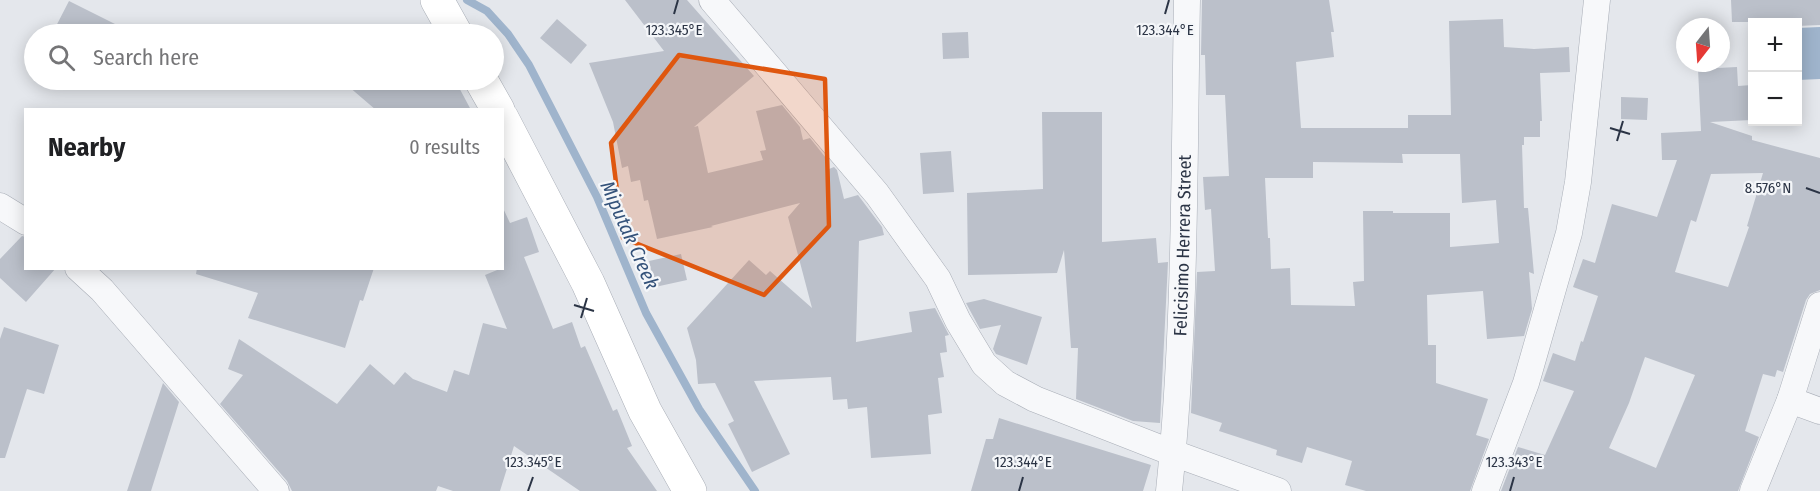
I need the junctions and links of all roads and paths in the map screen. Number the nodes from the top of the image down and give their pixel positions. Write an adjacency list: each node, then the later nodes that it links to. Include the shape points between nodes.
1 (437, 0): 5 (main road)
2 (712, 0): 15 (street, via 877,194 938,279 984,364 1005,383 1035,399)
3 (1187, 0): 15 (street, Felicisimo Herrera Street, via 1181,317)
4 (1597, 0): 20 (street, via 1569,233 1526,383)
5 (450, 24)
6 (487, 90): 7 (main road)
7 (497, 108)
8 (504, 122): 17 (main road, via 588,283 645,411)
9 (0, 206): 10 (street)
10 (24, 221)
11 (80, 270): 16 (street, via 102,290)
12 (1820, 305): 13 (street)
13 (1790, 400): 14 (street); 21 (street)
14 (1820, 411)
15 (1173, 453): 18 (street, Felicisimo Herrera Street); 19 (street)
16 (276, 491)
17 (690, 491)
18 (1169, 491)
19 (1278, 491)
20 (1485, 491)
21 (1753, 491)

